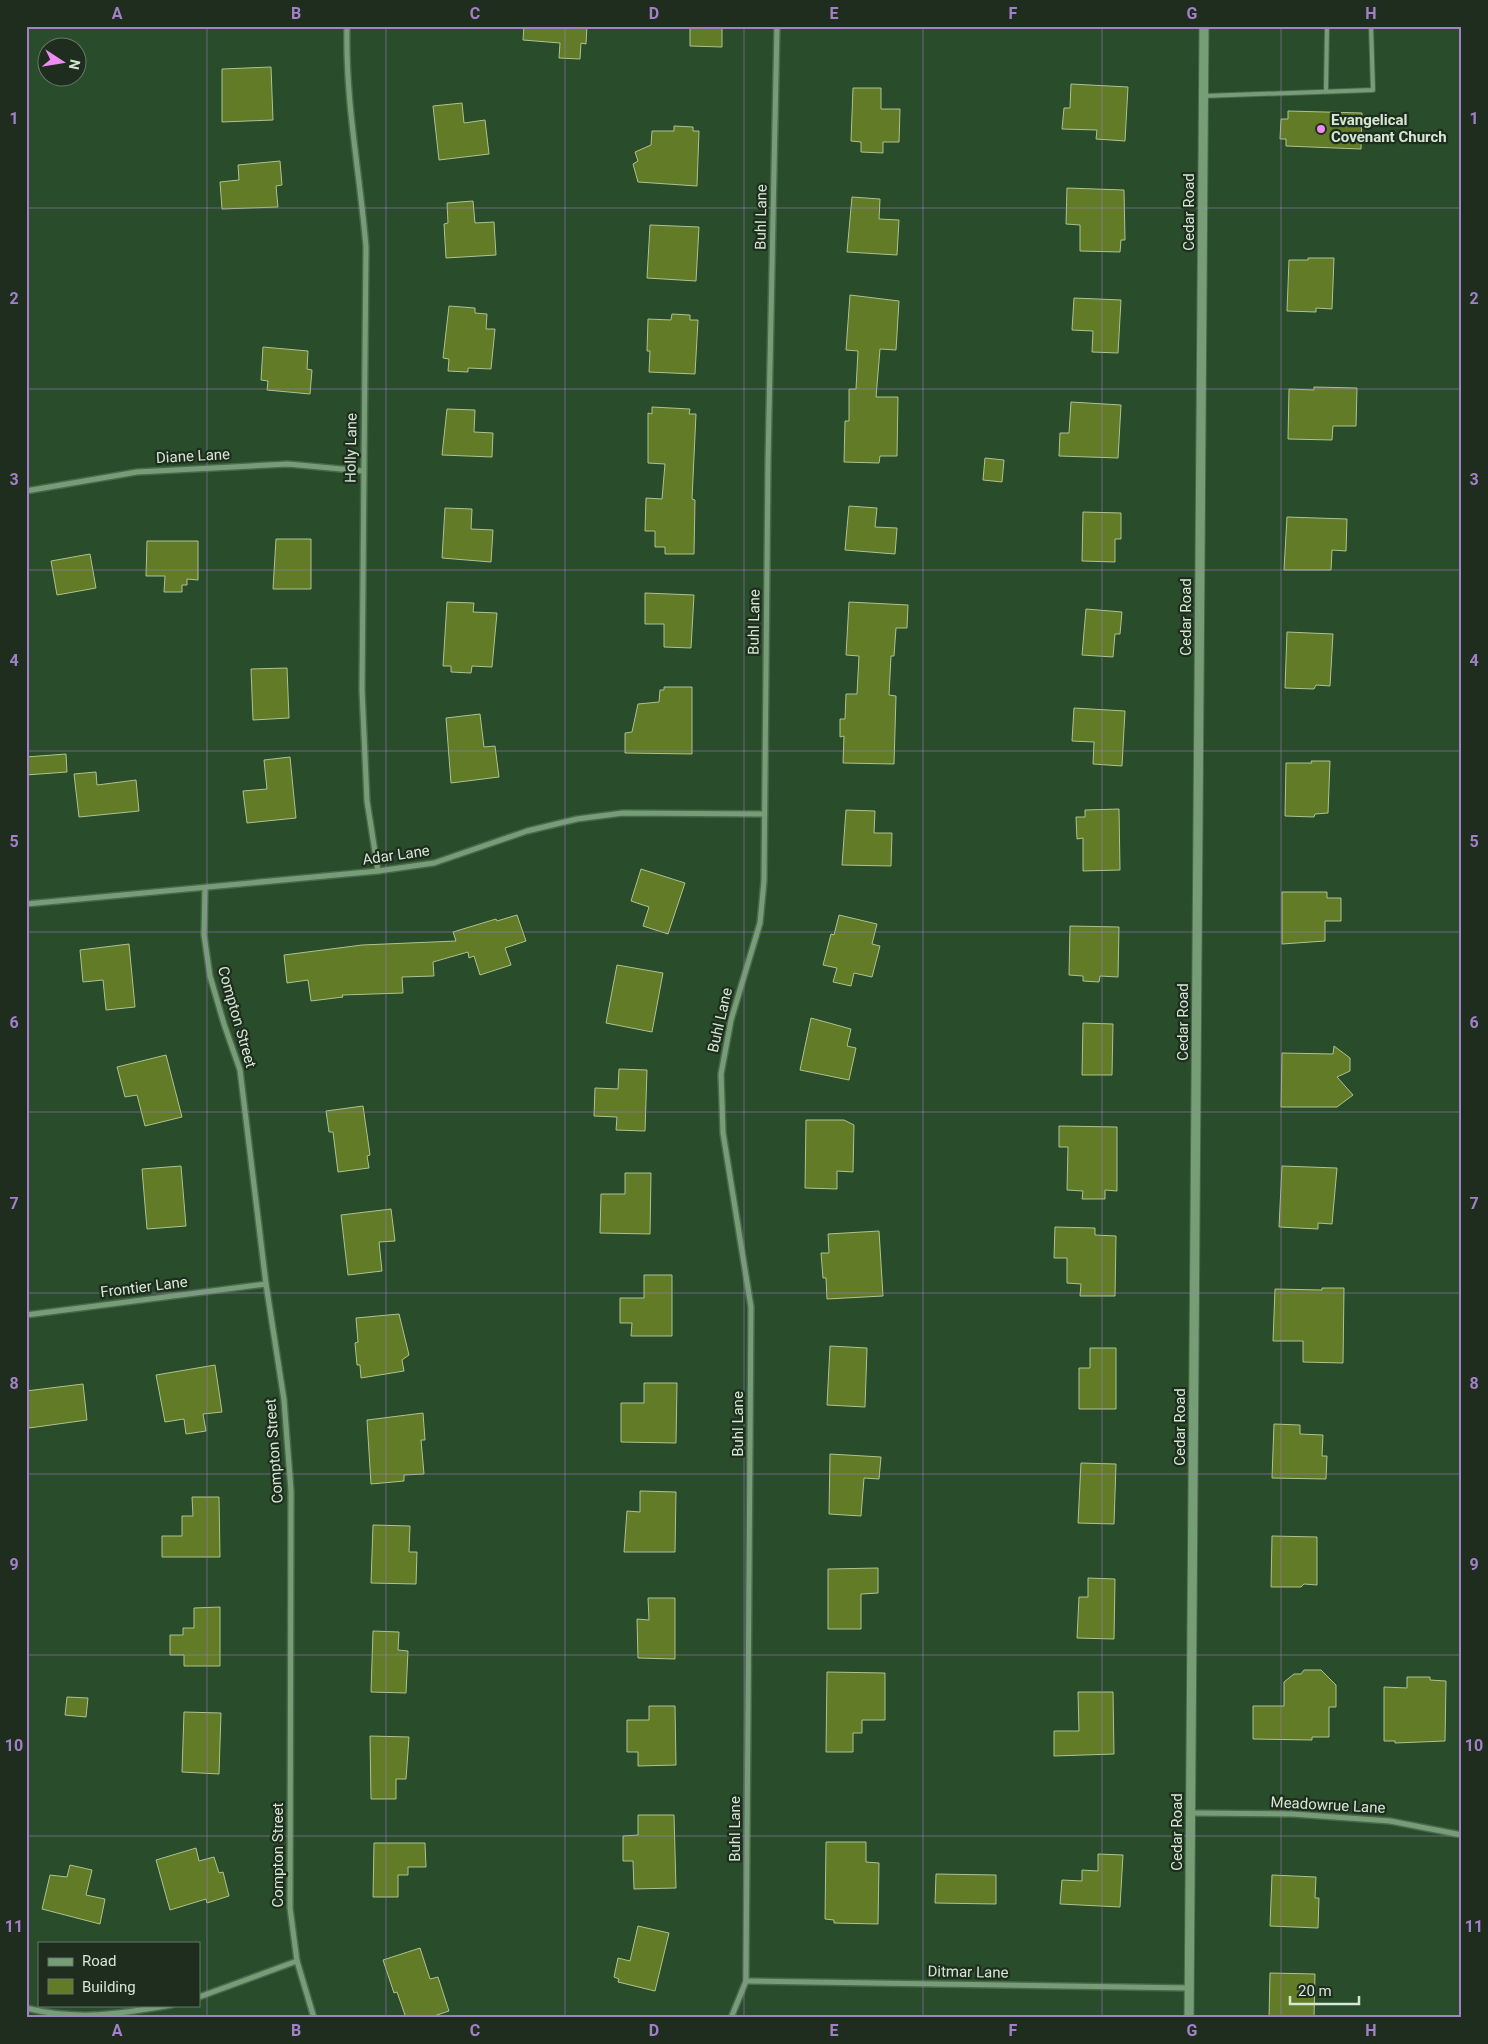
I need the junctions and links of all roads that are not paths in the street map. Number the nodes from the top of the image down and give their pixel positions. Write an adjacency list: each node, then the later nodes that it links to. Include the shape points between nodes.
1 (347, 26): 8 (street, Holly Lane, via 346,66 362,188 366,247)
2 (777, 26): 10 (street, Buhl Lane)
3 (1204, 26): 7 (street, Cedar Road)
4 (1327, 26): 6 (lane)
5 (1371, 26): 6 (lane, via 1373,90)
6 (1326, 90): 7 (lane)
7 (1204, 96): 16 (street, Cedar Road)
8 (363, 471): 9 (street, Diane Lane, via 288,464 137,472); 11 (street, Holly Lane, via 362,690 367,802)
9 (26, 491)
10 (764, 814): 11 (street, Adar Lane, via 623,813 577,819 528,831 434,863); 19 (street, Buhl Lane, via 760,923 731,1020 721,1074 723,1133 751,1307)
11 (378, 871): 12 (street, Adar Lane)
12 (205, 888): 13 (street, Adar Lane); 14 (street, Compton Street, via 204,935 210,976 240,1070)
13 (26, 904)
14 (266, 1284): 15 (street, Frontier Lane); 18 (street, Compton Street, via 284,1400 291,1491 290,1908)
15 (26, 1315)
16 (1191, 1813): 17 (street, Meadowrue Lane, via 1293,1814 1390,1821); 20 (street, Cedar Road)
17 (1462, 1835)
18 (297, 1961): 21 (street); 24 (street, Compton Street)
19 (746, 1981): 20 (street, Ditmar Lane); 25 (street, Buhl Lane)
20 (1190, 1988): 26 (street, Cedar Road)
21 (200, 1997)
22 (165, 2006): 23 (street, via 112,2016 53,2015)
23 (26, 2008)
24 (314, 2018)
25 (731, 2018)
26 (1189, 2018)

